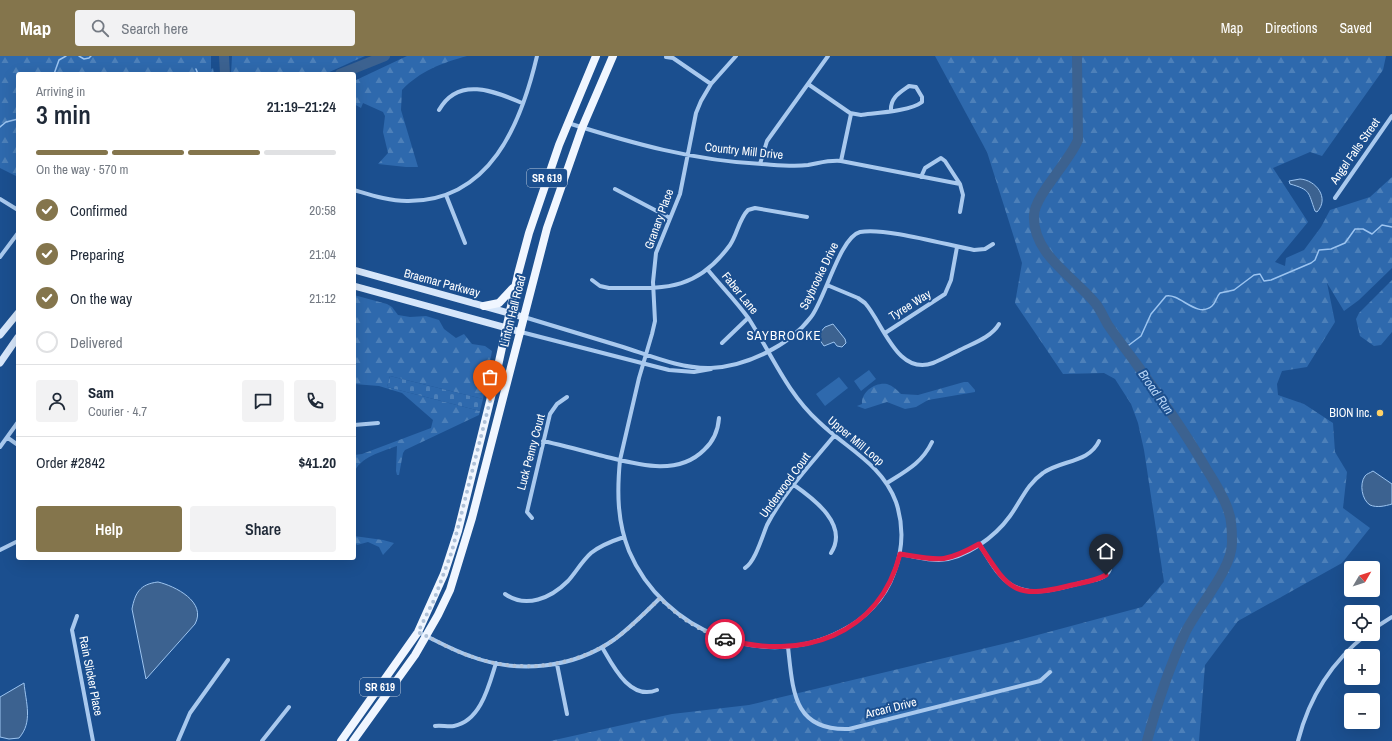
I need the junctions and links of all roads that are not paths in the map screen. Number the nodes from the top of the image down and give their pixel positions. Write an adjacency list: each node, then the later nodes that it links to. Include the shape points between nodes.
1 (537, 56): 9 (street)
2 (596, 56): 14 (main road, Linton Hall Road / SR 619)
3 (613, 56): 15 (main road, Linton Hall Road / SR 619)
4 (736, 56): 7 (street, Granary Place)
5 (828, 56): 8 (street)
6 (666, 57): 7 (street, via 673,58)
7 (711, 84): 16 (street, Granary Place, via 696,113)
8 (808, 84): 12 (street); 18 (street, via 767,141)
9 (522, 103): 10 (street, via 492,91 470,89 453,94); 23 (street, via 507,140 494,161 479,176)
10 (439, 110)
11 (891, 110): 11 (street, via 916,106 922,102 922,96 916,87 908,86 894,98 890,105); 12 (street)
12 (851, 114): 17 (street)
13 (1392, 116): 24 (street, Angel Falls Street)
14 (568, 123): 15 (street, Country Mill Drive); 38 (main road, Linton Hall Road / SR 619, via 545,183)
15 (582, 128): 16 (street, Country Mill Drive, via 632,144); 45 (main road, Linton Hall Road / SR 619, via 548,228)
16 (687, 154): 18 (street, Country Mill Drive); 29 (street, Granary Place, via 680,194)
17 (841, 161): 18 (street, Country Mill Drive, via 824,161 809,165); 19 (street, Country Mill Drive)
18 (760, 164)
19 (921, 177): 20 (street, Country Mill Drive); 20 (street, via 925,168 941,158)
20 (960, 184): 27 (street, via 963,195)
21 (615, 189): 29 (street)
22 (356, 191): 23 (street, via 406,201)
23 (446, 195): 31 (street)
24 (1335, 198)
25 (0, 199): 26 (street)
26 (16, 209)
27 (960, 212)
28 (807, 217): 35 (street, via 755,208 748,210 731,244)
29 (670, 218): 41 (street, Granary Place, via 656,253)
30 (16, 236): 34 (street)
31 (465, 243)
32 (994, 244): 33 (street, Saybrooke Drive, via 980,250)
33 (957, 247): 39 (street, Saybrooke Drive, via 875,232 859,233 845,244); 50 (street, Tyree Way, via 951,280 945,294)
34 (0, 257)
35 (708, 270): 41 (street, via 685,283); 46 (street, Faber Lane)
36 (356, 271): 42 (street, Braemar Parkway)
37 (592, 280): 41 (street, via 604,288)
38 (516, 284): 42 (main road, via 500,302); 43 (main road, Linton Hall Road / SR 619)
39 (827, 285): 50 (street, via 865,303); 54 (street, Saybrooke Drive, via 818,307 800,330)
40 (356, 287): 48 (street)
41 (653, 287): 55 (street, Granary Place, via 654,321)
42 (484, 306): 43 (street, Braemar Parkway)
43 (509, 313): 45 (street, Braemar Parkway); 48 (main road, Linton Hall Road / SR 619)
44 (16, 315): 51 (street)
45 (523, 317): 49 (main road, Linton Hall Road / SR 619); 55 (street, Saybrooke Drive)
46 (748, 318): 53 (street); 54 (street, Faber Lane)
47 (999, 324): 50 (street, via 988,335 927,364 915,364 902,358)
48 (505, 328): 49 (street); 88 (main road, Linton Hall Road / SR 619, via 492,395 452,551 434,600)
49 (520, 332): 57 (street, Saybrooke Drive); 89 (main road, Linton Hall Road / SR 619, via 460,563 450,590)
50 (885, 333)
51 (0, 335)
52 (16, 340): 56 (street)
53 (722, 343)
54 (767, 351): 58 (street, Saybrooke Drive, via 744,361); 64 (street, Upper Mill Loop, via 785,382 806,409)
55 (646, 355): 57 (street, Upper Mill Loop); 58 (street, Saybrooke Drive, via 688,366)
56 (0, 362)
57 (644, 364): 58 (street, Saybrooke Drive, via 684,372); 71 (street, Upper Mill Loop)
58 (719, 367)
59 (567, 397): 66 (street, Luck Penny Court, via 553,410)
60 (719, 418): 71 (street, via 713,440 701,453 687,462 662,466)
61 (378, 423): 63 (street)
62 (16, 425): 65 (street)
63 (356, 425)
64 (834, 436): 72 (street, Upper Mill Loop, via 866,458); 73 (street, Underwood Court)
65 (8, 438): 69 (street); 70 (street)
66 (542, 441): 71 (street); 74 (street, Luck Penny Court, via 527,512)
67 (1099, 441): 77 (street, via 1085,456 1049,469 1036,478 1005,522)
68 (932, 442): 72 (street, via 918,464)
69 (16, 444)
70 (0, 447)
71 (620, 460): 75 (street, Upper Mill Loop, via 618,499)
72 (887, 482): 80 (street, Upper Mill Loop, via 901,524)
73 (794, 485): 79 (street, via 815,500 830,519 836,540); 81 (street, Underwood Court, via 773,515 750,564)
74 (532, 518)
75 (624, 537): 83 (street, via 608,542 592,552 569,580 546,597 523,602); 84 (street, Upper Mill Loop, via 635,564)
76 (16, 542): 78 (street)
77 (979, 544): 80 (street, via 959,556 948,559); 82 (street, via 1000,575 1024,591 1047,591 1103,577)
78 (0, 550)
79 (831, 553)
80 (900, 554): 92 (street, Upper Mill Loop, via 888,588 869,612 833,635)
81 (745, 568)
82 (1110, 568)
83 (505, 594)
84 (660, 598): 91 (street, via 626,631); 92 (street, Upper Mill Loop, via 687,621 721,638 747,645)
85 (77, 616): 101 (street, Rain Slicker Place, via 72,630)
86 (1392, 617): 87 (street)
87 (1380, 625)
88 (418, 632): 89 (street); 104 (main road, Linton Hall Road / SR 619)
89 (427, 636): 94 (street, via 471,657); 105 (main road, Linton Hall Road / SR 619)
90 (1359, 641): 106 (street, via 1341,658 1318,689)
91 (602, 647): 95 (street, via 585,656); 97 (street, via 616,670 631,686 641,692)
92 (788, 648): 96 (street, Arcari Drive, via 794,694 802,710 812,720 836,729 856,727 1040,681)
93 (228, 660): 102 (street, via 190,713)
94 (496, 663): 95 (street, via 528,667); 100 (street, via 484,699 473,714 455,726)
95 (557, 664): 99 (street)
96 (1050, 672)
97 (657, 690)
98 (289, 707): 103 (street)
99 (567, 714)
100 (435, 726)
101 (93, 741)
102 (178, 741)
103 (262, 741)
104 (341, 741)
105 (354, 741)
106 (1298, 741)

